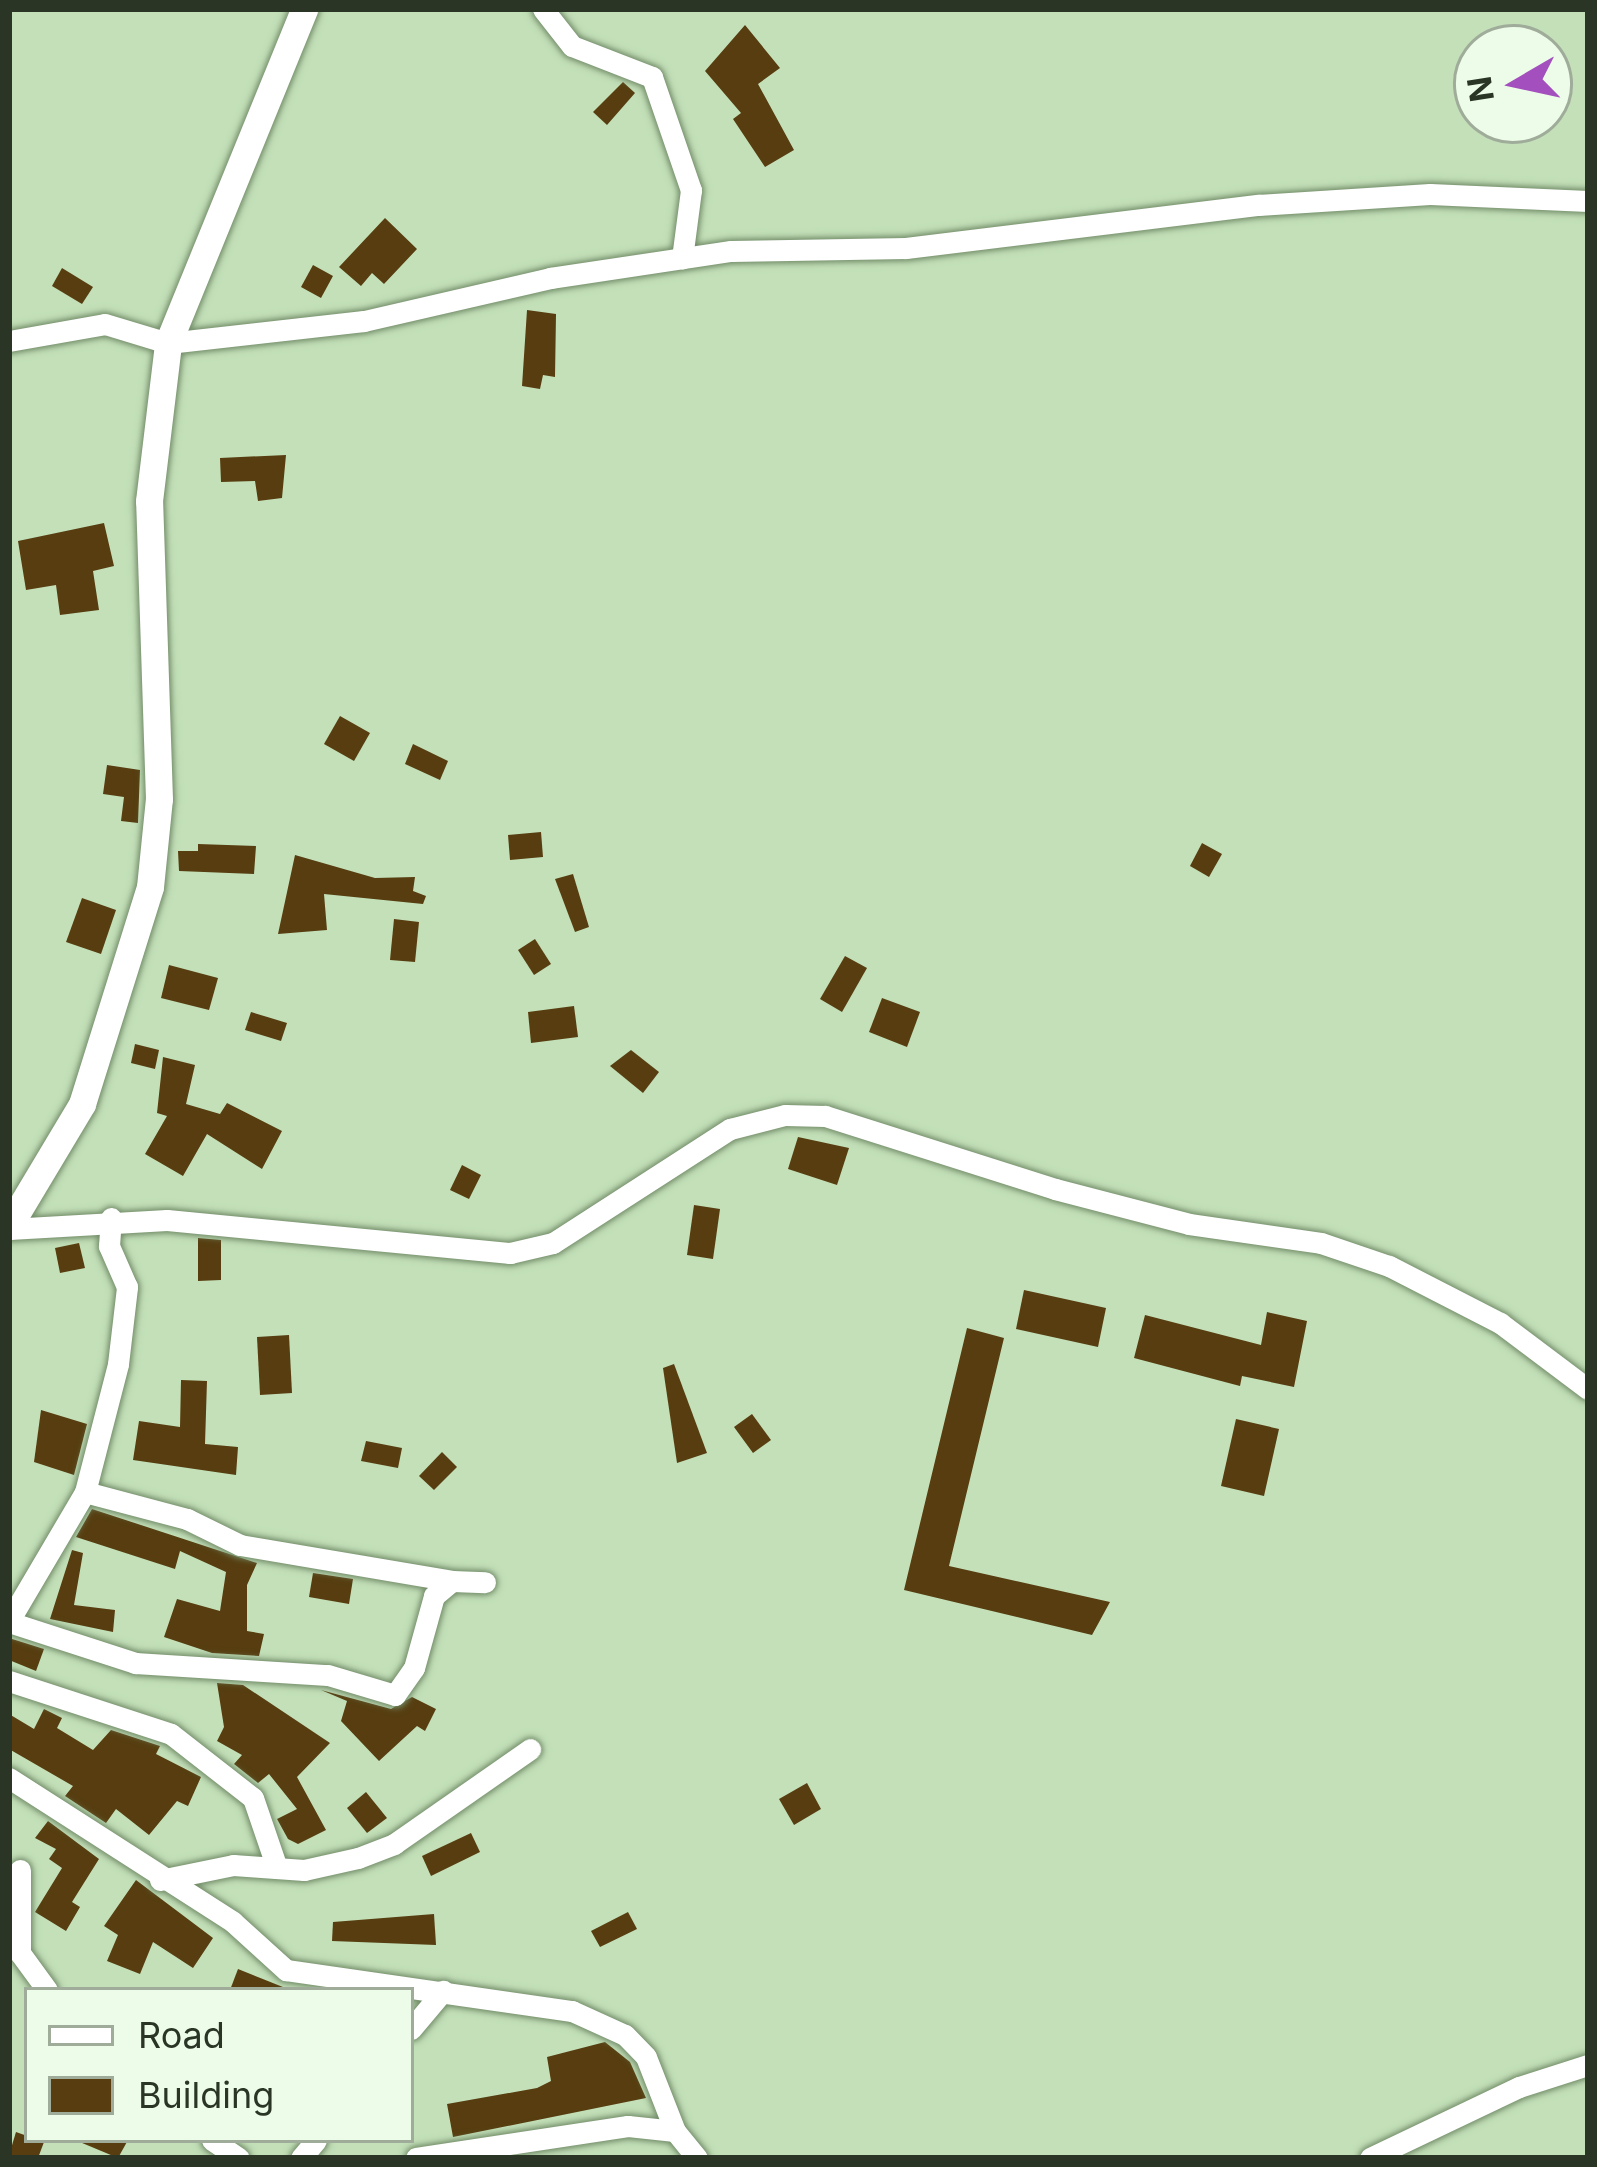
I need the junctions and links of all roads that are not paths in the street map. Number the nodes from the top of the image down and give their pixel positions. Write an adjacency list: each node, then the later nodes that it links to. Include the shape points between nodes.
1 (304, 9): 6 (street)
2 (543, 9): 4 (street, via 572,46 652,77 692,190)
3 (1588, 202): 4 (street, via 1396,196 906,248)
4 (682, 258): 6 (street, via 364,321)
5 (9, 341): 6 (street, via 105,324)
6 (168, 343): 8 (street, via 149,501 159,799 150,887 82,1104)
7 (111, 1218): 8 (street); 9 (street, via 510,1252 553,1243 730,1129 785,1115 825,1116 1077,1195 1189,1224 1321,1243 1389,1266 1500,1323); 10 (street, via 109,1246 127,1287 118,1364)
8 (9, 1228)
9 (1588, 1389)
10 (85, 1492): 11 (street, via 187,1520 240,1545); 13 (street)
11 (452, 1581): 12 (street); 13 (street, via 430,1601 414,1668 395,1695 328,1675 135,1663)
12 (485, 1582)
13 (9, 1621)
14 (9, 1681): 17 (street, via 171,1734 254,1798)
15 (530, 1750): 17 (street, via 394,1844 314,1869)
16 (9, 1778): 19 (street)
17 (277, 1868): 19 (street, via 233,1865)
18 (20, 1870): 21 (street, via 20,1953)
19 (160, 1880): 20 (street, via 232,1922)
20 (288, 1980): 22 (street)
21 (44, 1987)
22 (387, 1987)
23 (414, 1989): 24 (street)
24 (443, 1991): 25 (street); 27 (street, via 572,2011 625,2035 646,2056)
25 (414, 2025)
26 (1588, 2065): 30 (street, via 1519,2086)
27 (675, 2131): 28 (street, via 628,2126); 29 (street)
28 (416, 2158)
29 (697, 2158)
30 (1370, 2158)

